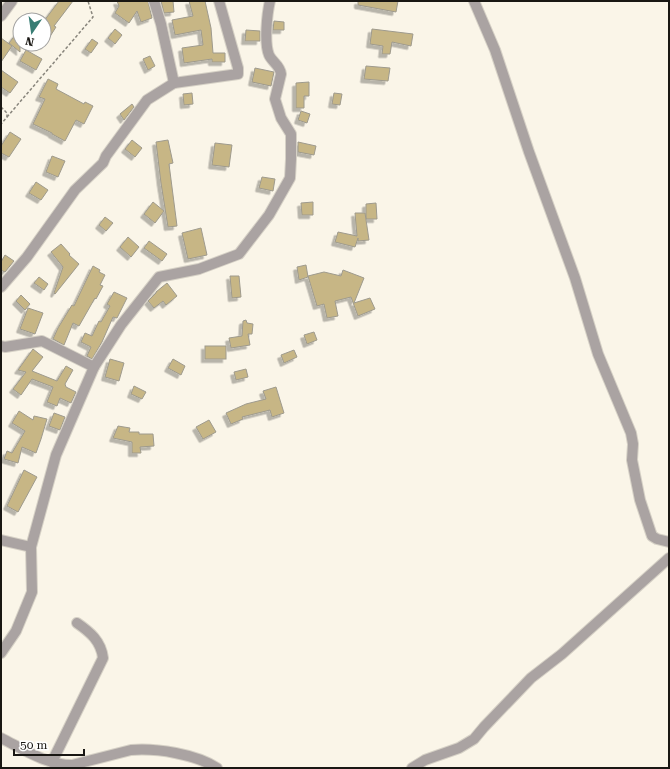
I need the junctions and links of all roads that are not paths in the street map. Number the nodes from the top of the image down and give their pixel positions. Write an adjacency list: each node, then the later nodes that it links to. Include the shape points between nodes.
1 (12, 1): 6 (street)
2 (154, 1): 7 (street)
3 (219, 1): 7 (street, via 238,74)
4 (270, 1): 10 (street, via 267,38 270,56 281,74 275,99 281,118 291,134 290,178 269,214 239,254 198,269 159,277 120,325)
5 (474, 1): 12 (street, via 495,50 529,152 576,278 598,354 631,433 632,460 640,500 652,536)
6 (1, 16)
7 (174, 83): 8 (street, via 148,100 103,163 75,190)
8 (1, 287)
9 (1, 346): 10 (street, via 42,341)
10 (94, 367): 13 (street, via 56,455)
11 (1, 540): 13 (street)
12 (669, 542)
13 (31, 547): 16 (street, via 32,592 16,631)
14 (669, 559): 20 (street, via 562,654 531,678 474,739)
15 (77, 624): 18 (street, via 92,633 102,650 103,658)
16 (1, 653)
17 (1, 738): 18 (street)
18 (52, 762): 19 (street, via 72,765 141,749 187,755)
19 (217, 768)
20 (412, 768)

